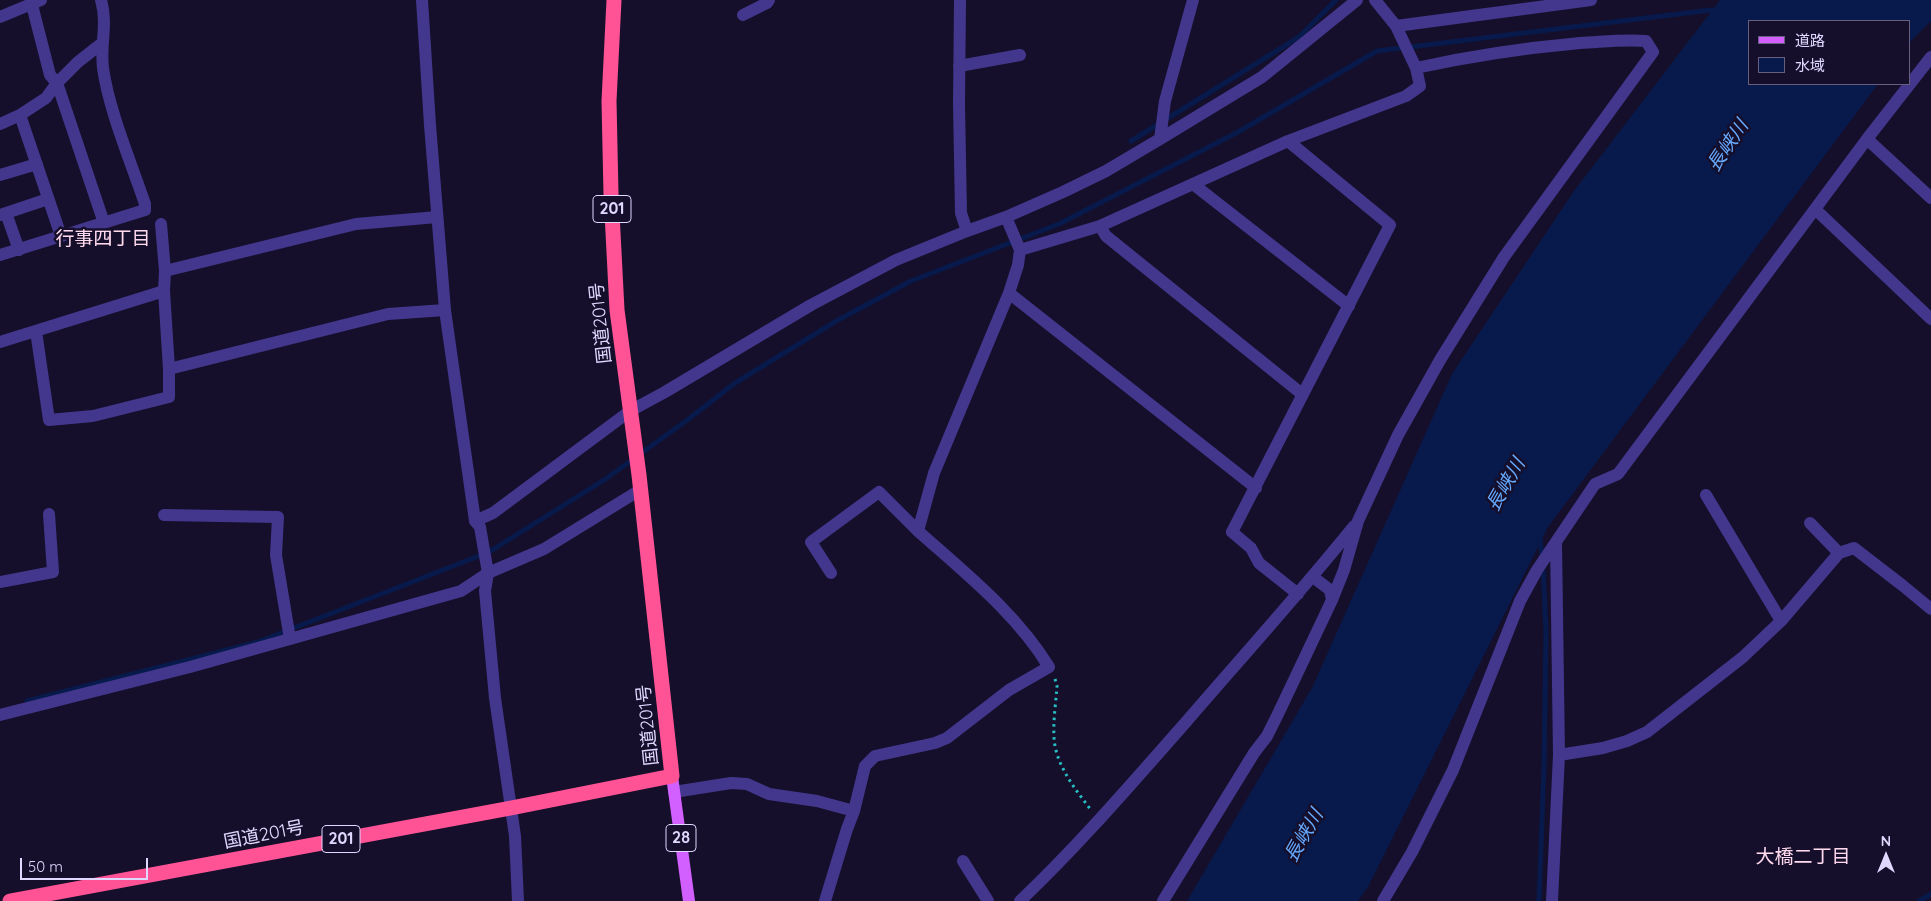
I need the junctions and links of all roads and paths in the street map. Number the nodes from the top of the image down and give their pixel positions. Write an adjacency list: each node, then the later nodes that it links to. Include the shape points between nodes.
1 (101, 0): 14 (street, via 105,29)
2 (422, 0): 34 (street)
3 (614, 0): 54 (highway, 国道201号 / 201, via 609,101 612,204 617,310)
4 (769, 0): 11 (street)
5 (960, 0): 17 (street)
6 (1193, 0): 24 (street, via 1165,101)
7 (1357, 0): 24 (street, via 1262,77)
8 (1376, 0): 13 (street)
9 (1591, 0): 13 (street)
10 (36, 2): 12 (street); 19 (street, via 50,75)
11 (743, 15)
12 (0, 17)
13 (1398, 31): 18 (street)
14 (101, 44): 19 (street); 36 (street, via 109,97 145,204 145,210)
15 (1020, 55): 17 (street)
16 (1931, 57): 20 (street)
17 (959, 66): 39 (street, via 961,213)
18 (1416, 68): 26 (street, via 1420,86 1406,96); 60 (street, via 1554,45 1628,40 1646,42 1652,52 1504,257 1398,435)
19 (57, 83): 22 (street, via 46,98); 36 (street)
20 (1911, 83)
21 (1909, 85): 25 (street)
22 (20, 115): 23 (street); 27 (street)
23 (0, 124)
24 (1160, 139): 35 (street)
25 (1868, 139): 30 (street); 32 (street)
26 (1288, 141): 29 (street); 47 (street, via 1390,225)
27 (37, 164): 28 (street); 31 (street)
28 (0, 176)
29 (1193, 184): 38 (street); 47 (street)
30 (1931, 198)
31 (48, 199): 33 (street); 40 (street)
32 (1815, 209): 49 (street); 64 (street, via 1618,474 1595,484)
33 (3, 214): 41 (street)
34 (436, 217): 44 (street, via 356,224); 48 (street)
35 (1008, 222): 39 (street); 42 (street)
36 (104, 223): 40 (street)
37 (161, 224): 44 (street)
38 (1100, 226): 42 (street); 53 (street, via 1106,236)
39 (967, 231): 54 (street, via 896,260 811,305)
40 (61, 236): 41 (street)
41 (19, 250): 43 (street)
42 (1020, 250): 46 (street)
43 (0, 256)
44 (165, 271): 45 (street)
45 (164, 290): 50 (street); 52 (street)
46 (1009, 292): 56 (street); 63 (street, via 934,473)
47 (1348, 306): 53 (street)
48 (444, 310): 52 (street, via 388,314); 62 (street)
49 (1931, 319)
50 (36, 331): 51 (street); 52 (street, via 49,420 93,416 169,397)
51 (0, 342)
52 (169, 369)
53 (1302, 394): 56 (street)
54 (631, 414): 55 (highway, 国道201号 / 201); 62 (street)
55 (639, 482): 66 (street, via 544,549); 78 (highway, 国道201号 / 201)
56 (1256, 488): 70 (street, via 1232,532 1251,548 1259,562)
57 (1706, 495): 73 (street)
58 (49, 514): 69 (street, via 53,572)
59 (164, 515): 74 (street, via 278,517 276,555)
60 (1358, 521): 68 (street); 71 (street)
61 (1810, 523): 65 (street)
62 (477, 524): 66 (street)
63 (918, 531): 67 (street, via 879,492 811,542); 75 (street, via 1005,610)
64 (1556, 542): 77 (street); 92 (street, via 1520,601 1453,770)
65 (1839, 553): 72 (street, via 1854,548); 73 (street)
66 (487, 569): 74 (street, via 461,591); 80 (street, via 485,591 495,698)
67 (831, 573)
68 (1313, 577): 70 (street); 71 (street, via 1330,590)
69 (0, 582)
70 (1298, 594): 82 (street)
71 (1332, 600): 91 (street, via 1266,736)
72 (1931, 609)
73 (1780, 621): 77 (street, via 1744,657 1647,732 1603,748)
74 (290, 639): 76 (street)
75 (1049, 667): 81 (street, via 1009,690 947,738 875,756 866,766); 82 (path, via 1057,686 1054,738 1057,752 1069,780)
76 (0, 715)
77 (1558, 755): 93 (street)
78 (672, 776): 79 (main road, 28); 80 (highway, 国道201号 / 201)
79 (674, 792): 81 (street, via 731,783 747,784 769,794 817,801); 87 (main road, 28)
80 (511, 808): 84 (highway, 国道201号 / 201); 86 (street)
81 (854, 811): 88 (street)
82 (1099, 820): 90 (street)
83 (963, 860): 89 (street)
84 (50, 897): 85 (highway, 国道201号 / 201)
85 (10, 901)
86 (518, 901)
87 (689, 901)
88 (825, 901)
89 (988, 901)
90 (1020, 901)
91 (1163, 901)
92 (1383, 901)
93 (1552, 901)

